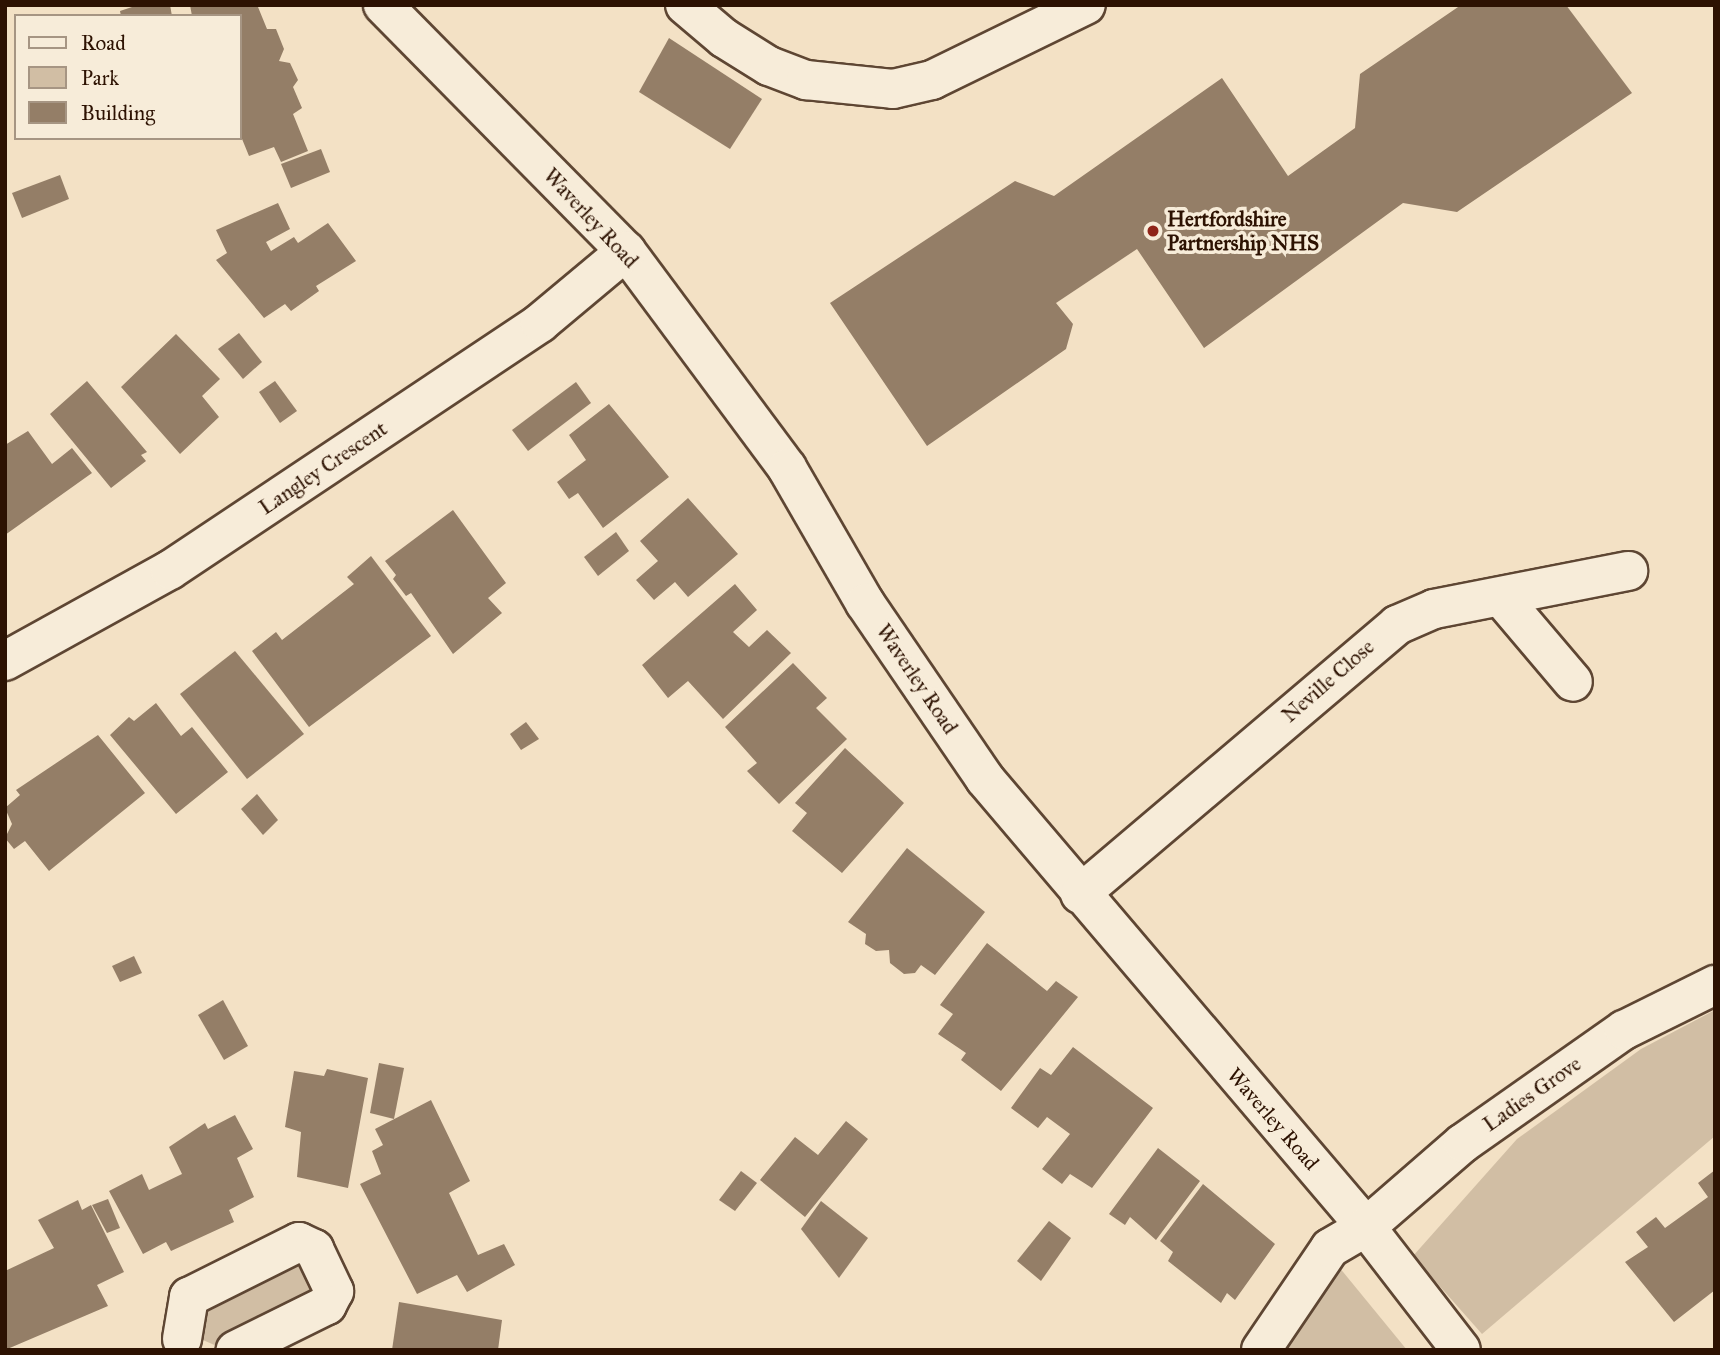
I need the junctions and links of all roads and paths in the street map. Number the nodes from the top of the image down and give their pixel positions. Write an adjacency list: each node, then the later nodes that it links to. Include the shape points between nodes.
1 (383, 5): 4 (street, Waverley Road)
2 (685, 5): 3 (street, via 769,66 806,80 893,89 932,80)
3 (1086, 5)
4 (626, 251): 7 (street, Langley Crescent, via 540,323 170,570); 9 (street, Waverley Road, via 788,468 865,603 985,779)
5 (1628, 571): 6 (street, Neville Close)
6 (1501, 597): 8 (street); 9 (street, Neville Close, via 1434,610 1381,635)
7 (5, 661)
8 (1573, 682)
9 (1080, 894): 11 (street, Waverley Road)
10 (1715, 985): 11 (street, Ladies Grove, via 1624,1030 1463,1143)
11 (1366, 1227): 14 (street, Ladies Grove, via 1329,1248); 15 (street, Waverley Road)
12 (182, 1346): 13 (street, via 189,1297 299,1242 314,1249 334,1291 327,1305)
13 (236, 1350)
14 (1261, 1350)
15 (1461, 1350)

